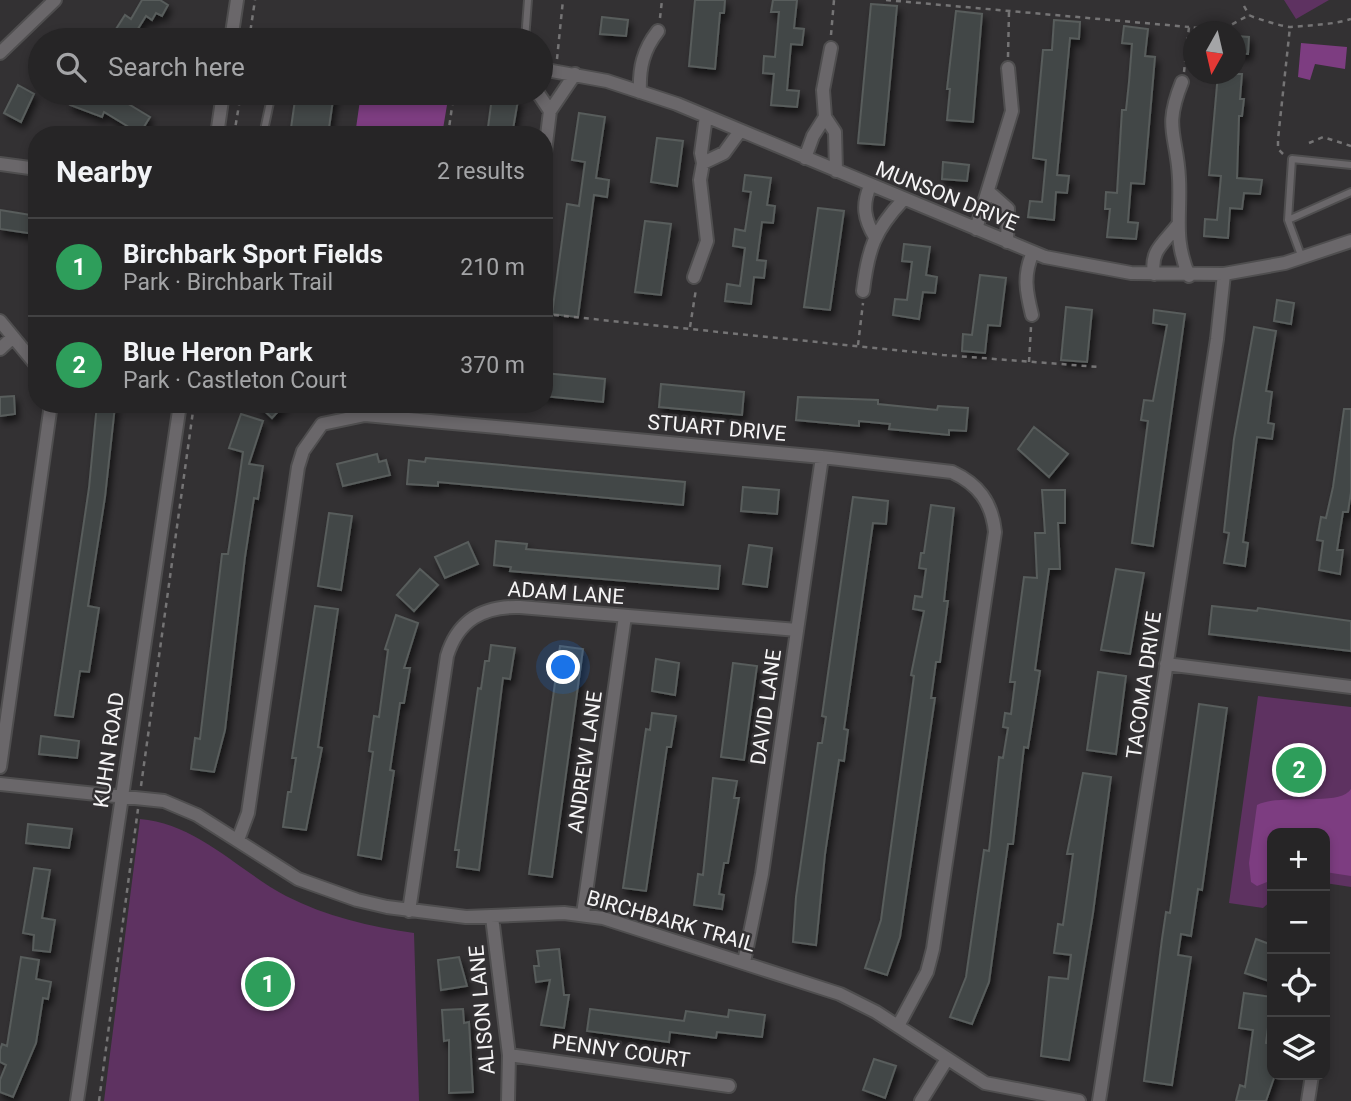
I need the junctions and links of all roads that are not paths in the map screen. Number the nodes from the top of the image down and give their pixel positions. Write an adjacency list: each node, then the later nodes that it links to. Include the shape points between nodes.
1 (55, 0): 8 (street)
2 (237, 0): 4 (street)
3 (528, 0): 5 (lane)
4 (233, 28)
5 (526, 28)
6 (658, 31): 13 (street, via 645,47)
7 (831, 48): 19 (street, via 823,90)
8 (0, 53)
9 (1008, 68): 31 (street, via 1012,111)
10 (553, 71): 11 (street, MUNSON DRIVE)
11 (575, 74): 13 (street, MUNSON DRIVE); 17 (street)
12 (1182, 82): 35 (street, via 1170,127 1179,177)
13 (640, 92): 18 (street, MUNSON DRIVE)
14 (221, 105): 20 (street)
15 (269, 105): 21 (lane)
16 (546, 105): 17 (street)
17 (550, 111): 22 (street)
18 (706, 116): 23 (street, MUNSON DRIVE); 25 (street)
19 (825, 117): 24 (street); 29 (street, via 835,132)
20 (218, 126)
21 (265, 126)
22 (548, 126)
23 (740, 131): 24 (street, MUNSON DRIVE); 25 (street, via 724,153)
24 (805, 158): 29 (street, MUNSON DRIVE)
25 (703, 163): 45 (street, via 700,180 707,241)
26 (0, 164): 28 (street)
27 (1351, 165): 34 (lane, via 1292,159)
28 (28, 168)
29 (836, 171): 30 (street, MUNSON DRIVE)
30 (870, 186): 33 (street, MUNSON DRIVE); 37 (street, via 864,215)
31 (989, 192): 36 (street); 39 (street, via 1008,209)
32 (1351, 192): 34 (lane)
33 (903, 200): 36 (street, MUNSON DRIVE); 37 (street, via 880,224)
34 (1288, 220): 41 (lane)
35 (1177, 226): 42 (street, via 1155,251); 44 (street, via 1179,252)
36 (976, 229): 39 (street, MUNSON DRIVE)
37 (875, 237): 46 (street, via 867,255)
38 (1351, 241): 41 (street, MUNSON DRIVE)
39 (1007, 242): 40 (street, MUNSON DRIVE)
40 (1033, 253): 42 (street, MUNSON DRIVE); 47 (street, via 1025,270)
41 (1302, 258): 43 (street, MUNSON DRIVE)
42 (1154, 274): 44 (street, MUNSON DRIVE)
43 (1224, 274): 44 (street, MUNSON DRIVE); 57 (street, TACOMA DRIVE)
44 (1189, 276)
45 (694, 277)
46 (863, 291)
47 (1032, 315)
48 (0, 321): 49 (street)
49 (13, 337): 50 (street); 51 (street)
50 (0, 349)
51 (28, 355)
52 (50, 413): 59 (street)
53 (179, 413): 61 (street, KUHN ROAD)
54 (822, 457): 56 (street, DAVID LANE); 62 (street, STUART DRIVE, via 365,415 322,424 298,467 248,813); 67 (street, STUART DRIVE, via 952,472 982,494 994,522 933,949 927,972)
55 (625, 615): 56 (street, ADAM LANE); 63 (street, ADAM LANE, via 506,607 480,613 454,635 447,656); 64 (street, ANDREW LANE)
56 (797, 630): 66 (street, DAVID LANE, via 762,874)
57 (1166, 664): 58 (street); 76 (street, TACOMA DRIVE)
58 (1351, 687)
59 (0, 768)
60 (0, 784): 61 (street, BIRCHBARK TRAIL)
61 (121, 795): 62 (street, BIRCHBARK TRAIL, via 178,806); 72 (street, KUHN ROAD)
62 (238, 840): 63 (street, BIRCHBARK TRAIL, via 278,868 319,888)
63 (409, 911): 65 (street, BIRCHBARK TRAIL)
64 (583, 914): 65 (street, BIRCHBARK TRAIL); 66 (street, BIRCHBARK TRAIL)
65 (492, 916): 68 (street, ALISON LANE)
66 (744, 961): 67 (street, BIRCHBARK TRAIL, via 840,995)
67 (898, 1026): 69 (street, BIRCHBARK TRAIL)
68 (509, 1055): 71 (street, PENNY COURT); 73 (street, ALISON LANE)
69 (947, 1059): 74 (street); 75 (street, BIRCHBARK TRAIL, via 997,1087)
70 (1311, 1080): 77 (street)
71 (729, 1086)
72 (78, 1101)
73 (508, 1101)
74 (921, 1101)
75 (1079, 1101)
76 (1099, 1101)
77 (1308, 1101)

